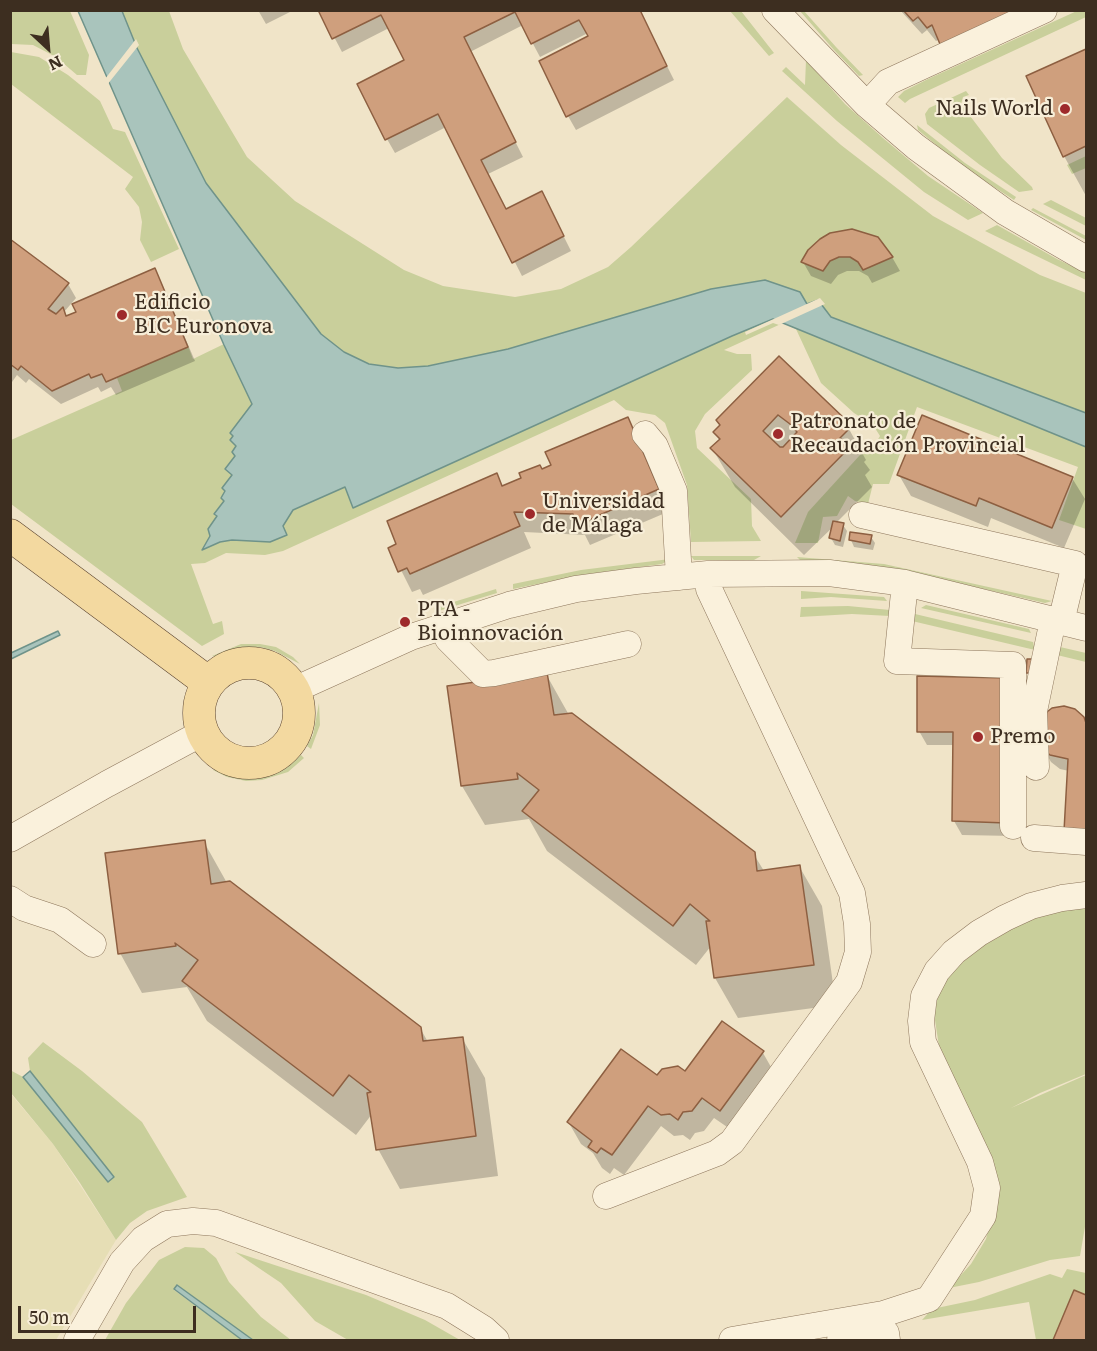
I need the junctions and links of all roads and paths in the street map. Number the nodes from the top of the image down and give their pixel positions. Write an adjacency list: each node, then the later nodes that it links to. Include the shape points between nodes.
1 (775, 10): 3 (street)
2 (1044, 10): 3 (street, via 917,63 888,82)
3 (867, 105): 4 (street, via 916,147 1005,212)
4 (1086, 259)
5 (645, 434): 9 (street, via 655,446 674,491)
6 (862, 515): 11 (street, via 1075,564)
7 (10, 535): 15 (main road)
8 (708, 574): 9 (street); 10 (street, via 829,573); 24 (street, via 709,589 852,893 858,952 849,982 732,1142 717,1153)
9 (679, 577): 12 (street, via 576,589)
10 (905, 583): 11 (street); 20 (street, via 897,661 1013,665 1024,832)
11 (1057, 621): 13 (street); 18 (street, via 1034,711)
12 (443, 626): 14 (street, via 448,639 483,674); 16 (street)
13 (1086, 628)
14 (628, 644)
15 (199, 676): 16 (main road, via 255,663 272,669); 17 (main road, via 202,694 198,721)
16 (294, 690): 17 (main road, via 299,711 297,728 289,744 276,756 260,763 226,759)
17 (202, 734): 19 (street)
18 (1035, 767)
19 (10, 839)
20 (1086, 842)
21 (1086, 895): 27 (street, via 1031,906 979,933 948,958 924,996 923,1042 980,1162 987,1188 983,1216 929,1299 883,1314)
22 (10, 899): 23 (street, via 60,920)
23 (93, 944)
24 (606, 1196)
25 (491, 1329): 26 (street, via 465,1308 447,1306 216,1223 193,1221 167,1224 143,1239 122,1262)
26 (77, 1341)
27 (732, 1341)
28 (840, 1341): 29 (street, via 886,1333)
29 (887, 1341)

